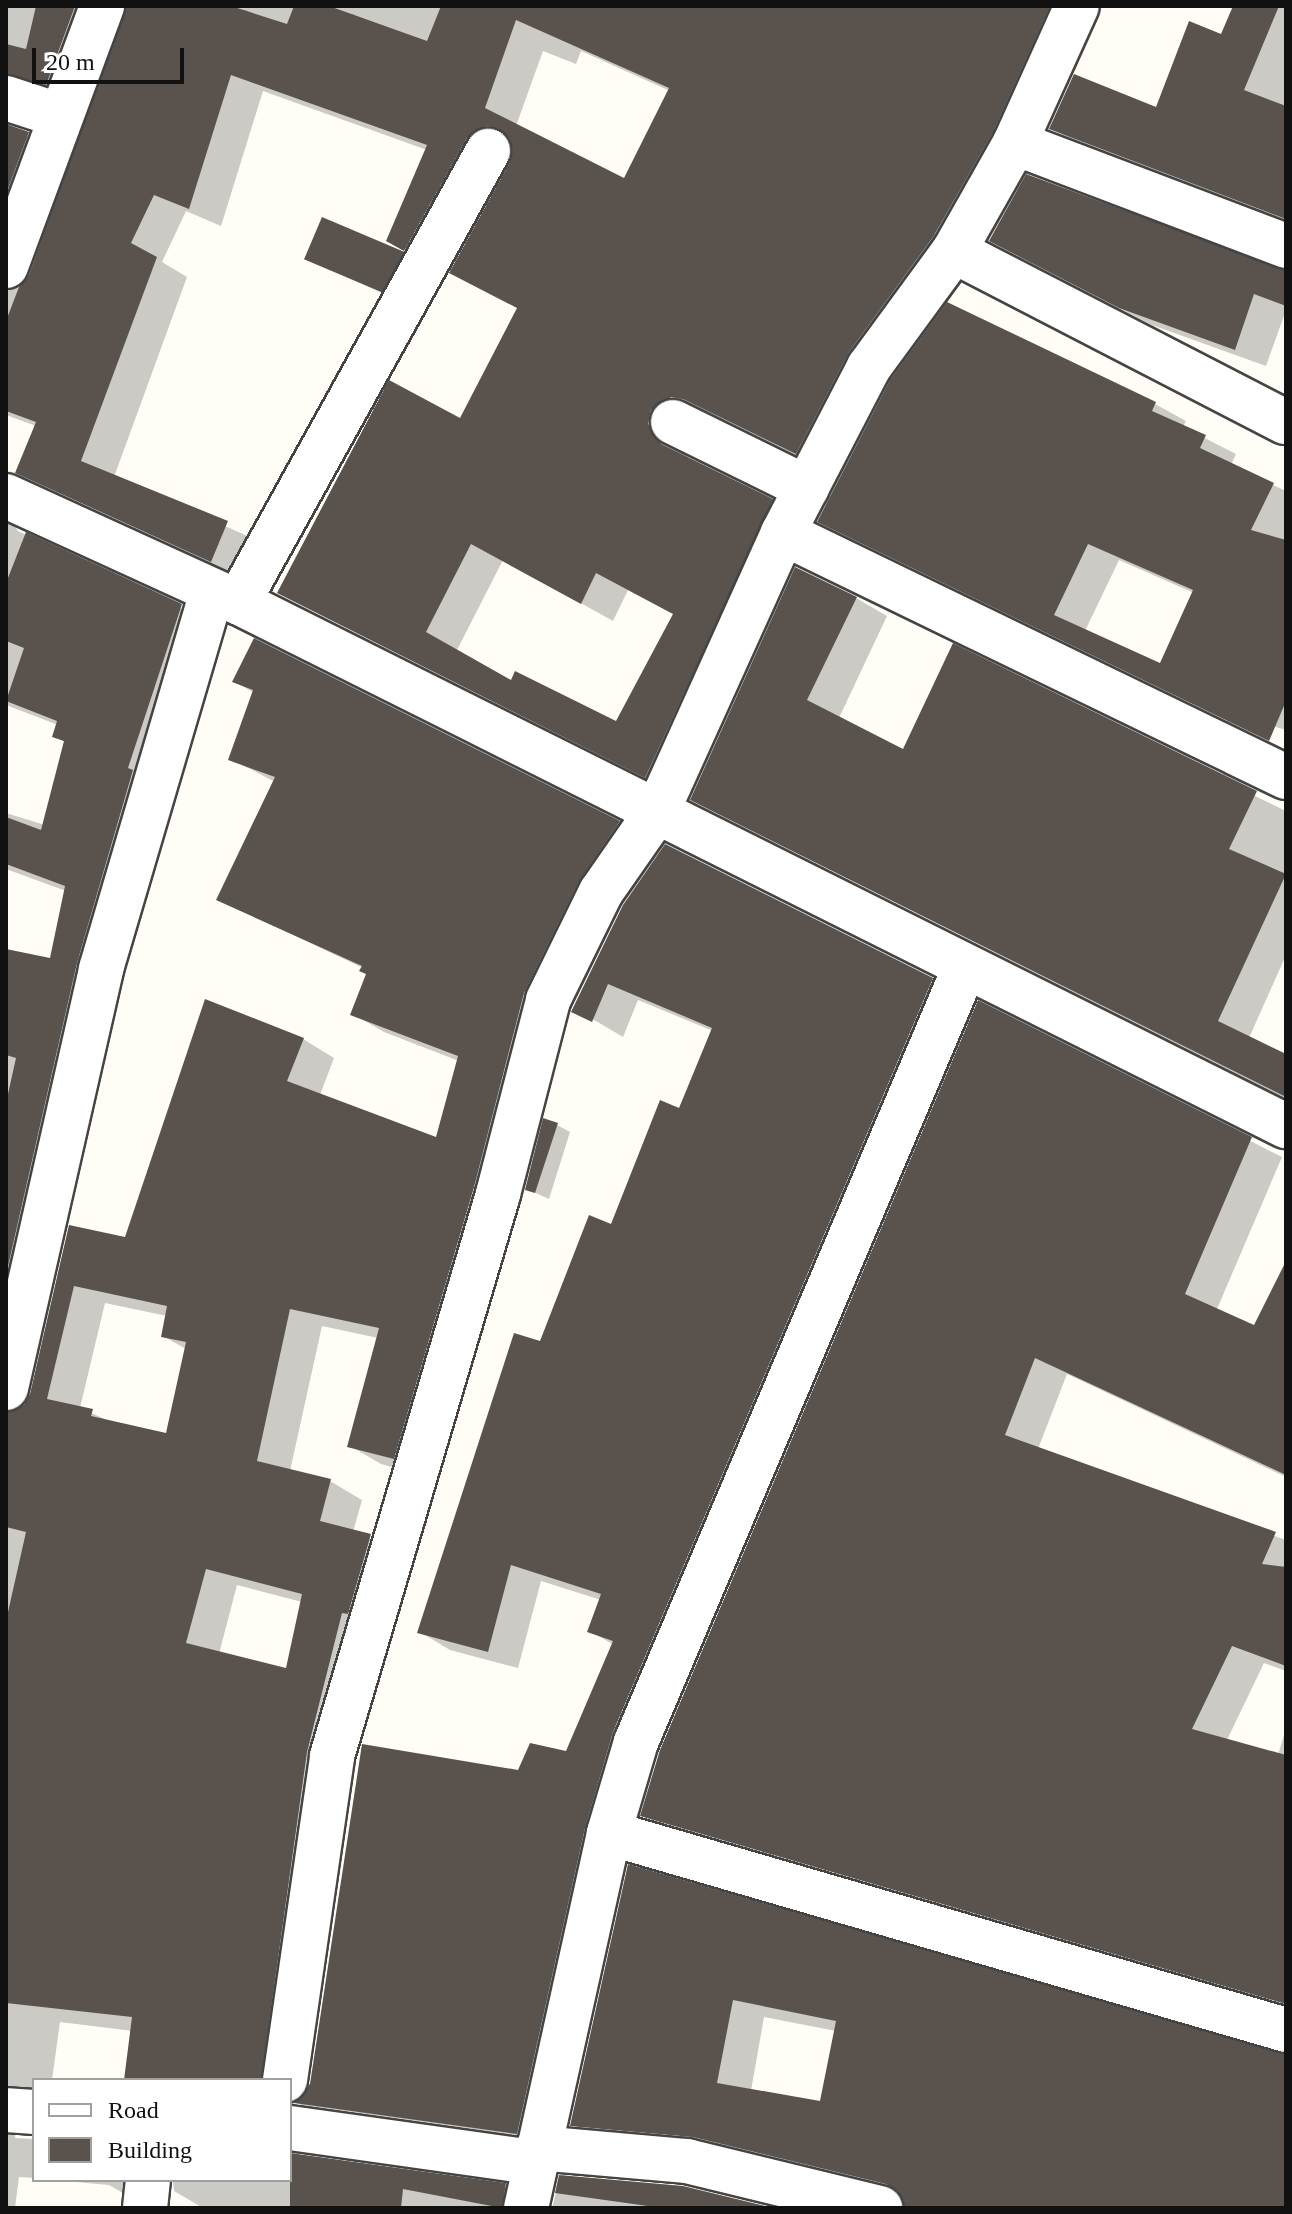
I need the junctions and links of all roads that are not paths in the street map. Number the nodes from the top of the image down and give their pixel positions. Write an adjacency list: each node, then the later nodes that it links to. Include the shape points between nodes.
1 (102, 6): 4 (street)
2 (1077, 6): 5 (street)
3 (6, 98): 4 (street)
4 (61, 116): 9 (street)
5 (1015, 143): 7 (street); 8 (street)
6 (488, 151): 15 (street)
7 (1286, 246)
8 (954, 251): 11 (street); 12 (street, via 869,367)
9 (6, 266)
10 (673, 422): 12 (street)
11 (1286, 422)
12 (807, 488): 14 (street)
13 (7, 500): 15 (street)
14 (783, 533): 16 (street); 17 (street)
15 (225, 597): 17 (street); 20 (street, via 101,969)
16 (1286, 777)
17 (658, 810): 18 (street); 23 (street, via 601,892 548,1000 498,1194 332,1756)
18 (965, 967): 19 (street); 21 (street, via 636,1742)
19 (1286, 1126)
20 (6, 1388)
21 (609, 1833): 22 (street); 27 (street)
22 (1286, 2030)
23 (285, 2078)
24 (6, 2110): 25 (street)
25 (32, 2112)
26 (292, 2128): 27 (street)
27 (535, 2155): 30 (street); 31 (street, via 687,2161)
28 (148, 2182): 29 (street)
29 (145, 2208)
30 (526, 2208)
31 (880, 2208)

